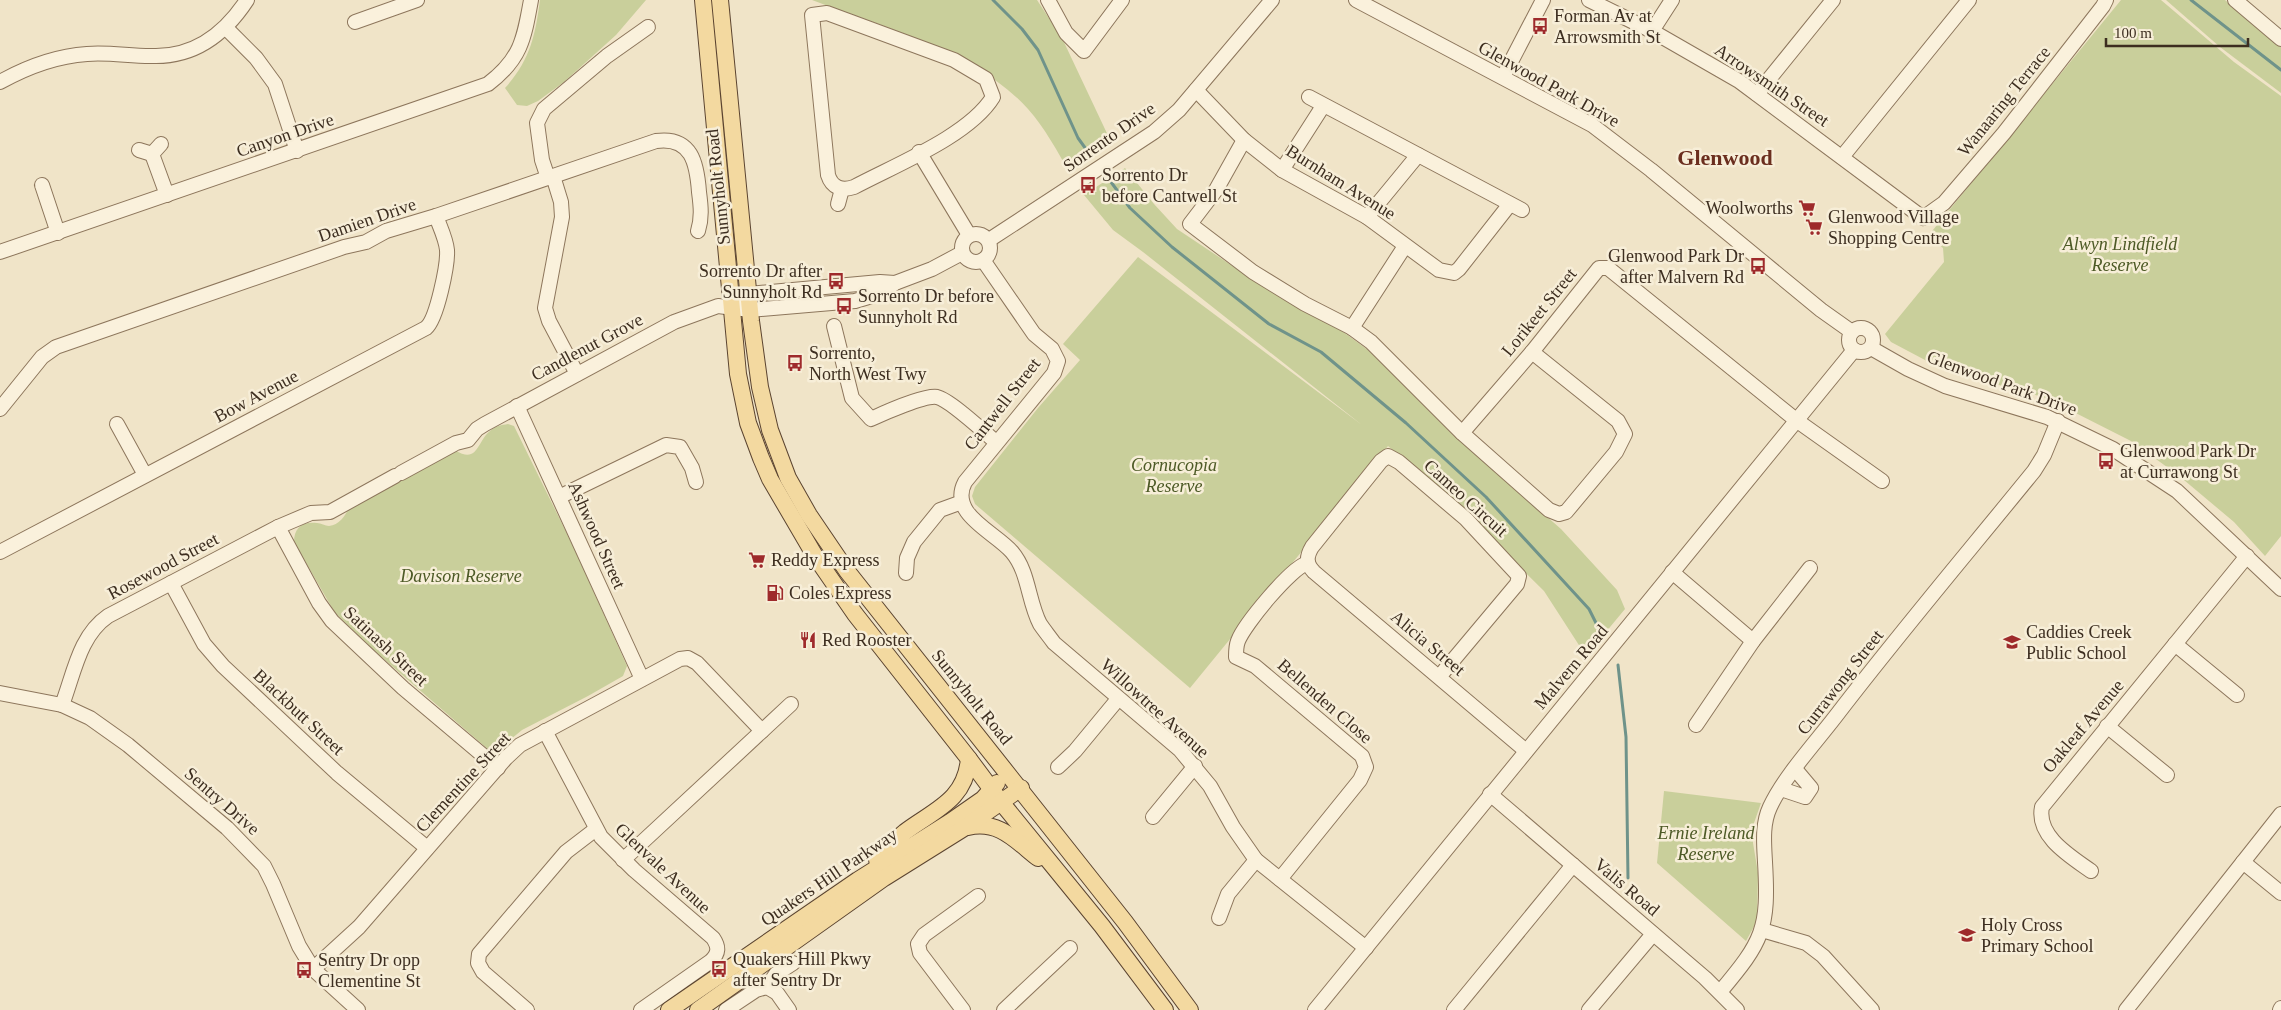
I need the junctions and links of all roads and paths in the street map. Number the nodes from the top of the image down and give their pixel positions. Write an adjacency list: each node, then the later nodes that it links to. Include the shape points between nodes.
1 (247, 0): 19 (street)
2 (417, 0): 17 (street)
3 (531, 0): 30 (street, Canyon Drive, via 521,47 509,66 488,84)
4 (703, 0): 52 (main road, Sunnyholt Road)
5 (720, 0): 51 (main road, Sunnyholt Road)
6 (1048, 0): 7 (street, via 1066,33 1084,51)
7 (1122, 0)
8 (1272, 0): 24 (street, Sorrento Drive)
9 (1356, 0): 22 (street, Glenwood Park Drive)
10 (1543, 0): 22 (street)
11 (1589, 0): 20 (street, Arrowsmith Street)
12 (1672, 0): 20 (street)
13 (1833, 0): 25 (street)
14 (1969, 0): 33 (street)
15 (2106, 0): 42 (street, Wanaaring Terrace, via 2004,133 1944,204)
16 (2235, 0): 21 (street)
17 (355, 22)
18 (648, 27): 35 (street, via 607,56 544,109 537,123 542,160)
19 (226, 28): 23 (street, via 199,46 174,55 102,53 68,56); 30 (street, via 256,58 274,84)
20 (1652, 31): 25 (street, Arrowsmith Street)
21 (2281, 39)
22 (1503, 77): 55 (street, Glenwood Park Drive, via 1603,133)
23 (0, 82)
24 (1196, 90): 28 (street, Burnham Avenue); 46 (street, Sorrento Drive, via 1144,139)
25 (1758, 94): 33 (street, Arrowsmith Street)
26 (1309, 97): 27 (street)
27 (1323, 106): 32 (street); 34 (street)
28 (1244, 140): 34 (street, Burnham Avenue); 54 (street, via 1216,190 1190,224 1253,272)
29 (150, 150): 38 (street)
30 (297, 151): 38 (street, Canyon Drive)
31 (919, 152): 37 (street); 37 (street, via 969,124 982,112 993,97 986,79 954,60 832,14 812,15 828,175 831,183); 45 (street)
32 (1418, 156): 41 (street); 47 (street, Burnham Avenue, via 1516,207 1454,273 1439,270)
33 (1842, 157): 42 (street, Arrowsmith Street)
34 (1282, 170): 41 (street, Burnham Avenue)
35 (550, 177): 40 (street, Damien Drive); 43 (street, Damien Drive, via 656,141 678,143 694,157 697,168 702,219); 59 (street, via 561,202 562,217 545,308)
36 (42, 185): 44 (street)
37 (842, 189): 39 (street)
38 (167, 195): 44 (street, Canyon Drive)
39 (838, 204)
40 (436, 216): 60 (street, Damien Drive, via 56,346 42,357); 67 (street, Bow Avenue, via 447,255 436,312 430,325)
41 (1367, 217): 47 (street, Burnham Avenue)
42 (1923, 218)
43 (698, 231)
44 (58, 233): 48 (street, Canyon Drive)
45 (969, 236): 46 (street, via 980,234); 49 (street, via 962,243)
46 (989, 240): 50 (street, via 990,253)
47 (1405, 246): 54 (street)
48 (0, 252)
49 (962, 254): 50 (street, via 971,261); 51 (street, via 895,283 880,282)
50 (983, 260): 66 (street, Cantwell Street, via 1034,334 1052,349 1058,361 1054,373)
51 (749, 302): 52 (street); 101 (main road, Sunnyholt Road, via 758,379 766,415 778,453 797,495 847,570)
52 (732, 308): 59 (street, Candlenut Grove, via 718,306 674,322); 96 (main road, Sunnyholt Road, via 742,397 748,423 770,478 802,536 855,614)
53 (834, 326): 66 (street, via 852,398 871,419 935,397 946,401)
54 (1352, 328): 65 (street, via 1371,342)
55 (1852, 332): 56 (street, via 1863,327 1870,331 1874,338); 57 (street, via 1849,339)
56 (1871, 348): 57 (street, via 1864,352); 63 (street, Glenwood Park Drive, via 1945,386)
57 (1854, 350): 62 (street, Malvern Road)
58 (1532, 352): 62 (street, Lorikeet Street, via 1599,268 1608,268); 65 (street, Lorikeet Street); 65 (street, via 1618,421 1625,434 1616,452 1566,512 1559,514 1549,510)
59 (577, 374): 61 (street, Candlenut Grove)
60 (2, 404)
61 (517, 406): 70 (street, Ashwood Street); 72 (street, Candlenut Grove, via 477,429 468,440 456,443)
62 (1796, 420): 68 (street); 78 (street, Malvern Road)
63 (2058, 421): 75 (street, Glenwood Park Drive, via 2158,477 2190,502); 100 (street, Currawong Street, via 2034,471)
64 (117, 424): 67 (street)
65 (1462, 433)
66 (996, 442): 71 (street, Cantwell Street, via 965,482)
67 (145, 475): 74 (street, Bow Avenue)
68 (1882, 481)
69 (696, 482): 70 (street, via 680,448 666,445)
70 (559, 497): 85 (street, Ashwood Street)
71 (962, 502): 79 (street, via 940,510 914,542 908,553); 88 (street, Willowtree Avenue, via 970,516 1007,546 1017,560 1040,623 1054,643)
72 (330, 512): 73 (street, Rosewood Street, via 311,513)
73 (278, 527): 80 (street, Rosewood Street); 99 (street, Satinash Street, via 332,621 410,694)
74 (0, 552)
75 (2247, 556): 81 (street, Glenwood Park Drive); 83 (street, Oakleaf Avenue)
76 (1308, 563): 84 (street, Alicia Street, via 1314,572); 84 (street, Cameo Circuit, via 1312,547 1388,456 1466,519 1518,573 1520,580); 117 (street, Bellenden Close, via 1295,570 1254,616 1238,641 1236,657 1255,666 1365,761 1366,767 1360,780)
77 (1810, 568): 82 (street)
78 (1672, 572): 82 (street); 95 (street, Malvern Road)
79 (906, 573)
80 (171, 582): 90 (street, Rosewood Street, via 96,625 84,644); 111 (street, Blackbutt Street, via 204,644 223,666 337,773)
81 (2281, 589)
82 (1752, 641): 91 (street)
83 (2175, 644): 87 (street); 92 (street, Oakleaf Avenue)
84 (1439, 677): 95 (street, Alicia Street)
85 (642, 680): 93 (street, Clementine Street); 94 (street, Clementine Street, via 680,659 691,658)
86 (0, 692): 90 (street, Sentry Drive)
87 (2237, 695)
88 (1118, 699): 97 (street, Willowtree Avenue); 98 (street, via 1075,752)
89 (791, 704): 94 (street)
90 (62, 705): 128 (street, Sentry Drive, via 113,732 254,854 273,884 299,946)
91 (1696, 725)
92 (2107, 726): 102 (street); 116 (street, Oakleaf Avenue, via 2046,800 2041,812 2046,833)
93 (545, 731): 99 (street, Clementine Street, via 520,745); 110 (street, Glenvale Avenue)
94 (762, 731): 112 (street)
95 (1526, 751): 105 (street, Malvern Road)
96 (969, 758): 106 (main road, Sunnyholt Road); 118 (main road, via 963,783 946,805 905,832)
97 (1195, 766): 108 (street); 113 (street, Willowtree Avenue)
98 (1058, 767)
99 (498, 768): 111 (street, Clementine Street)
100 (1795, 769): 104 (street, Currawong Street); 104 (street, via 1811,788 1809,793 1805,797)
101 (1006, 771): 103 (main road, Sunnyholt Road); 106 (main road, Quakers Hill Parkway)
102 (2167, 775)
103 (1021, 788): 106 (main road, Quakers Hill Parkway); 142 (main road, Sunnyholt Road)
104 (1781, 789): 123 (street, Currawong Street, via 1764,824 1767,892)
105 (1490, 794): 115 (street, Valis Road); 126 (street, Malvern Road)
106 (996, 796): 109 (main road, Quakers Hill Parkway); 118 (main road, Quakers Hill Parkway); 119 (main road, Sunnyholt Road)
107 (2281, 814): 114 (street)
108 (1152, 817)
109 (964, 828): 119 (main road, via 986,825 1005,832); 136 (main road, Quakers Hill Parkway, via 884,878)
110 (596, 830): 112 (street, Glenvale Avenue); 133 (street, via 566,852 479,954 478,963 483,972)
111 (427, 848): 128 (street, Clementine Street, via 360,927)
112 (623, 860): 134 (street, Glenvale Avenue, via 713,938 718,950 711,961)
113 (1256, 860): 117 (street, Willowtree Avenue); 122 (street, via 1228,894)
114 (2243, 862): 120 (street); 147 (street)
115 (1573, 866): 124 (street, Valis Road); 143 (street)
116 (2091, 871)
117 (1280, 879): 126 (street, Willowtree Avenue)
118 (858, 880): 135 (main road, Quakers Hill Parkway)
119 (1065, 880): 141 (main road, Sunnyholt Road)
120 (2281, 893)
121 (978, 896): 139 (street, via 924,935 918,944 920,953)
122 (1219, 918)
123 (1762, 930): 130 (street, Currawong Street, via 1754,948); 146 (street, via 1806,943 1823,956)
124 (1653, 934): 130 (street, Valis Road); 144 (street)
125 (1070, 948): 140 (street)
126 (1366, 948): 132 (street, Malvern Road)
127 (793, 963): 129 (street, via 776,974)
128 (313, 969): 131 (street, Sentry Drive)
129 (767, 987): 137 (street, via 756,990); 138 (street, via 777,993)
130 (1720, 992): 145 (street, Valis Road)
131 (350, 1007)
132 (1315, 1009)
133 (527, 1010)
134 (641, 1010)
135 (670, 1010)
136 (698, 1010)
137 (726, 1010)
138 (789, 1010)
139 (963, 1010)
140 (1004, 1010)
141 (1165, 1010)
142 (1190, 1010)
143 (1454, 1010)
144 (1589, 1010)
145 (1737, 1010)
146 (1872, 1010)
147 (2126, 1010)

